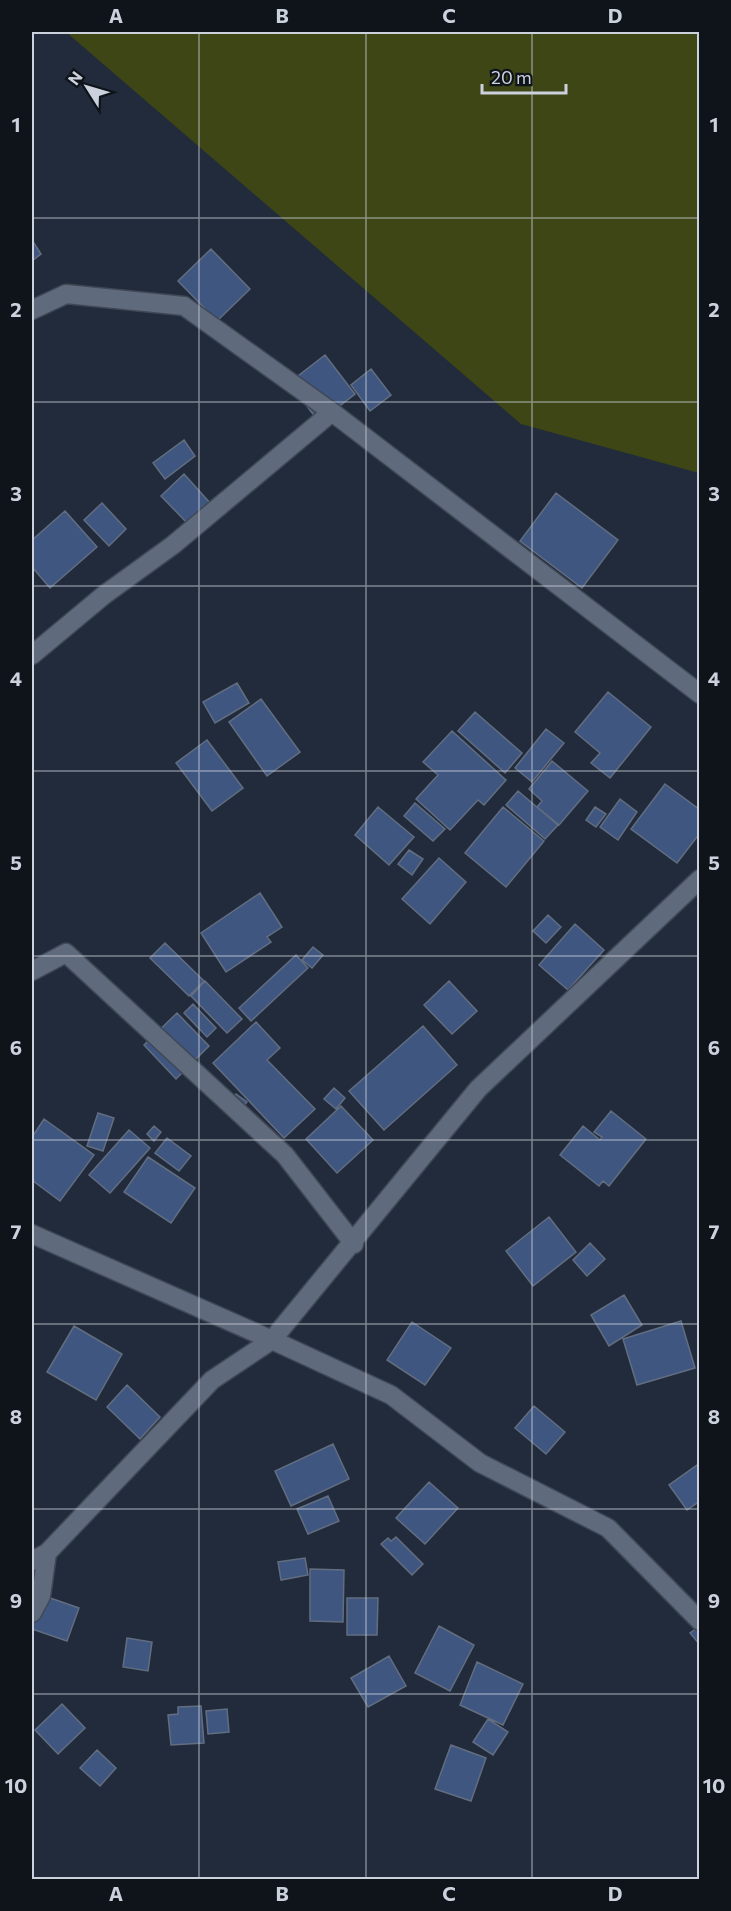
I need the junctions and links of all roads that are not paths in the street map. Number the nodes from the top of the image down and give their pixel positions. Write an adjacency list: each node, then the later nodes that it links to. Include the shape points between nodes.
1 (32, 310): 2 (street, via 66,294 184,306)
2 (332, 412): 3 (street, via 173,545 104,595); 4 (street)
3 (32, 655)
4 (699, 694)
5 (699, 879): 8 (street, via 478,1089)
6 (32, 971): 8 (street, via 66,953 285,1155)
7 (32, 1234): 9 (street)
8 (354, 1244): 9 (street)
9 (272, 1340): 10 (street, via 212,1380); 12 (street, via 391,1395 480,1463 608,1527)
10 (39, 1557): 11 (street, via 41,1596)
11 (32, 1613)
12 (699, 1621)

